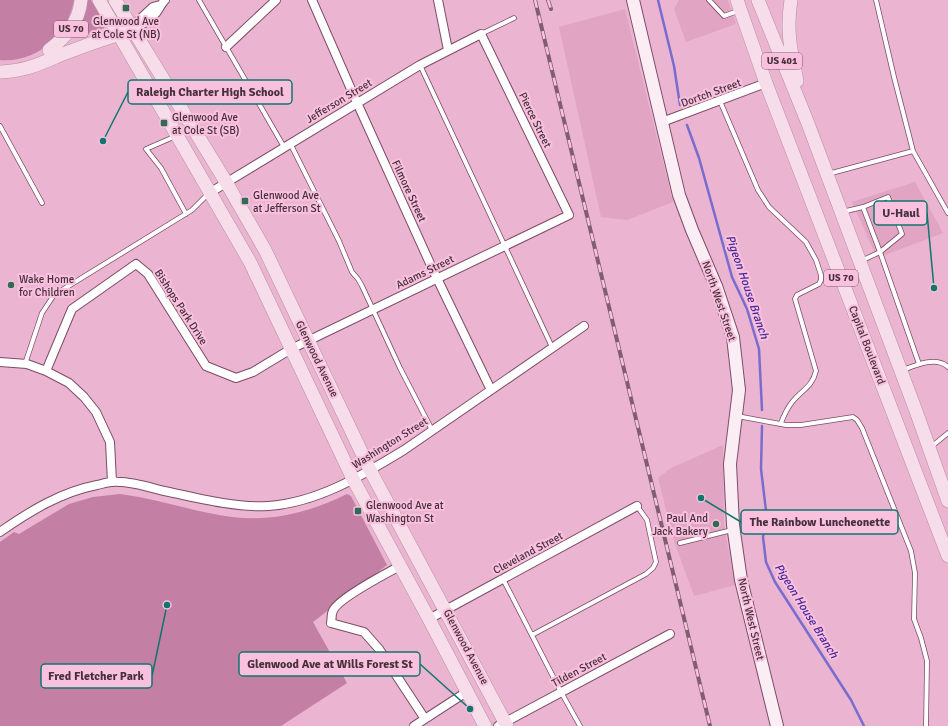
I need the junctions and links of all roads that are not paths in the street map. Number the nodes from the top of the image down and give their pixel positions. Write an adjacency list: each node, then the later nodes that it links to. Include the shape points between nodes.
1 (81, 0): 20 (main road, US 70, via 76,18 67,35)
2 (100, 0): 17 (main road, Glenwood Avenue)
3 (115, 0): 16 (main road, Glenwood Avenue)
4 (199, 0): 19 (lane)
5 (276, 0): 19 (street)
6 (312, 0): 27 (street, Filmore Street)
7 (438, 0): 21 (street)
8 (633, 0): 28 (street, North West Street)
9 (709, 0): 14 (lane, via 724,16)
10 (758, 0): 29 (main road, Capital Boulevard / US 401)
11 (791, 0): 29 (main road, US 70, via 788,18 790,48)
12 (876, 0): 33 (lane)
13 (162, 2): 16 (street, via 157,12 141,26)
14 (739, 5): 25 (main road, Capital Boulevard / US 70)
15 (514, 18): 18 (lane)
16 (131, 27): 17 (main road); 35 (main road, Glenwood Avenue)
17 (117, 31): 20 (main road); 24 (main road, via 30,68); 31 (main road, Glenwood Avenue)
18 (481, 34): 21 (street, Jefferson Street); 44 (street, Pierce Street)
19 (226, 47): 32 (lane)
20 (49, 50): 22 (main road, US 70, via 28,61)
21 (448, 50): 23 (street, Jefferson Street)
22 (0, 64)
23 (420, 65): 27 (street, Jefferson Street); 47 (lane)
24 (0, 72)
25 (766, 83): 26 (street, Dortch Street); 76 (main road, Capital Boulevard / US 70)
26 (720, 101): 28 (street, Dortch Street); 64 (lane, via 758,190 770,207 806,242 816,260 822,280 797,295 795,299 816,371 814,380 794,399)
27 (357, 103): 32 (street, Jefferson Street); 50 (street, Filmore Street)
28 (662, 122): 63 (street, North West Street, via 679,195 716,286 733,337 739,390)
29 (807, 122): 34 (main road, Capital Boulevard / US 70)
30 (0, 126): 37 (lane)
31 (178, 136): 36 (main road, Glenwood Avenue); 42 (lane, via 146,149 161,168)
32 (287, 145): 35 (street, Jefferson Street); 51 (lane, via 339,241)
33 (913, 151): 34 (lane); 41 (lane)
34 (826, 175): 40 (main road, Capital Boulevard / US 70)
35 (226, 182): 36 (street, Jefferson Street); 53 (main road, Glenwood Avenue, via 265,250)
36 (211, 192): 42 (lane); 54 (main road, Glenwood Avenue, via 250,262)
37 (42, 203)
38 (863, 207): 39 (lane, via 888,198); 40 (lane); 48 (lane)
39 (893, 211): 43 (lane); 45 (lane)
40 (840, 213): 49 (main road, Capital Boulevard / US 70)
41 (948, 213)
42 (186, 214): 57 (lane, via 54,295 42,313)
43 (888, 214)
44 (569, 215): 47 (street, Adams Street)
45 (898, 223): 46 (lane); 48 (lane, via 902,234)
46 (893, 227)
47 (504, 246): 50 (street, Adams Street); 55 (lane)
48 (880, 252): 49 (lane); 58 (lane)
49 (859, 262): 61 (main road, Capital Boulevard / US 70)
50 (437, 278): 51 (street, Adams Street); 62 (street, Filmore Street)
51 (372, 310): 53 (street, Adams Street); 65 (lane)
52 (584, 326): 55 (street, Washington Street)
53 (308, 341): 54 (street, Adams Street); 68 (main road, Glenwood Avenue)
54 (291, 348): 60 (street, Bishops Park Drive, via 253,372 236,378 206,366 148,274 136,264 72,309); 69 (main road, Glenwood Avenue)
55 (553, 348): 62 (street, Washington Street)
56 (0, 362): 57 (street)
57 (25, 364): 60 (street)
58 (919, 364): 59 (lane, via 937,362); 61 (lane)
59 (948, 367)
60 (46, 371): 70 (street, via 69,383 96,412 110,442)
61 (900, 371): 67 (main road, Capital Boulevard / US 70)
62 (491, 390): 65 (street, Washington Street)
63 (736, 416): 64 (lane); 73 (street, North West Street, via 730,464)
64 (781, 423): 92 (lane, via 801,425 853,417 862,428 911,551 915,573 914,620 927,661)
65 (432, 430): 68 (street, Washington Street)
66 (948, 434): 67 (lane)
67 (929, 449): 71 (main road, Capital Boulevard / US 70)
68 (370, 470): 69 (street, Washington Street); 79 (main road, Glenwood Avenue)
69 (353, 479): 70 (street, Washington Street, via 305,499 268,506 244,506); 77 (main road, Glenwood Avenue)
70 (112, 482): 74 (street, Washington Street, via 64,494 43,504)
71 (948, 501)
72 (637, 506): 78 (street, Cleveland Street); 82 (lane, via 647,520 656,562 653,568)
73 (733, 530): 75 (lane); 91 (street, North West Street, via 741,580)
74 (0, 532)
75 (680, 543)
76 (948, 556)
77 (400, 566): 80 (main road, Glenwood Avenue); 86 (street, via 341,602 333,610 331,623 364,632 379,649)
78 (503, 579): 79 (street, Cleveland Street); 82 (lane)
79 (445, 610): 80 (street, Cleveland Street); 83 (main road, Glenwood Avenue)
80 (429, 619): 84 (main road, Glenwood Avenue)
81 (670, 634): 85 (street, Tilden Street)
82 (532, 635): 85 (lane)
83 (484, 682): 84 (main road); 87 (main road, Glenwood Avenue)
84 (468, 691): 86 (street); 89 (main road, Glenwood Avenue)
85 (561, 692): 87 (street, Tilden Street); 90 (lane)
86 (425, 719): 88 (street)
87 (503, 724)
88 (414, 726)
89 (485, 726)
90 (580, 726)
91 (777, 726)
92 (926, 726)

